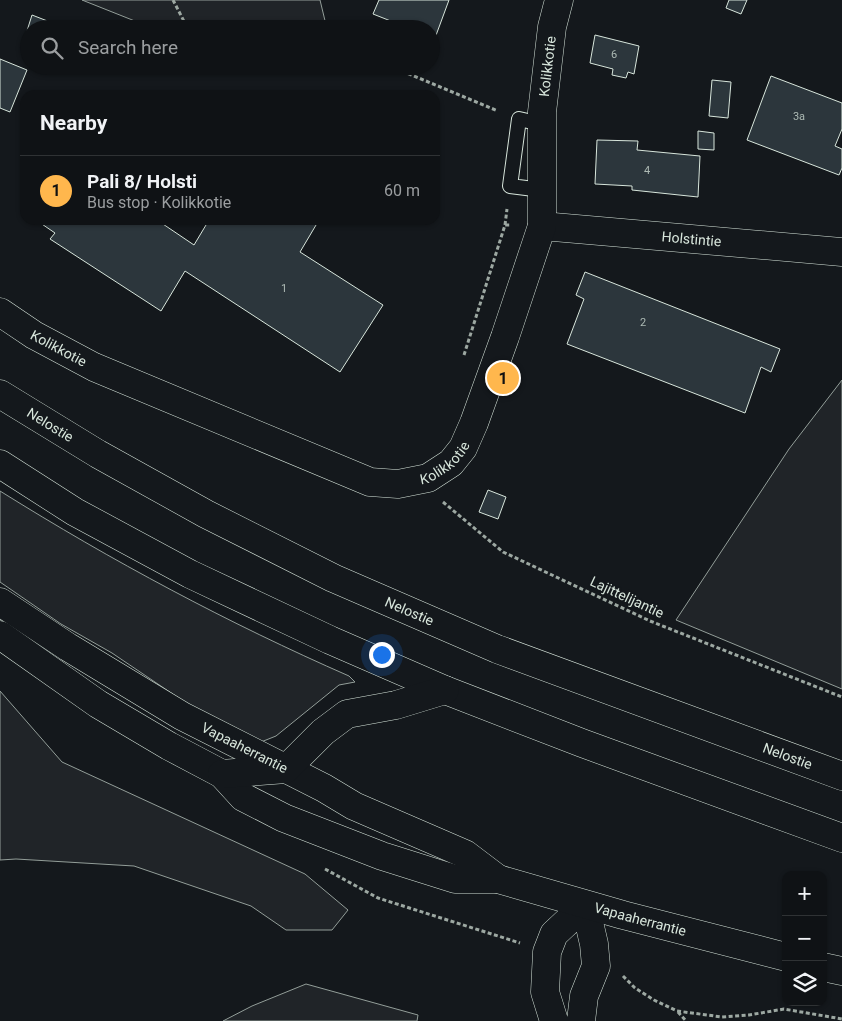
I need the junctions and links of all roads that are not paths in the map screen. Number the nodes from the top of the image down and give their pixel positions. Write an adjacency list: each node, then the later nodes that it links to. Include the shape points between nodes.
1 (559, 0): 2 (main road, Kolikkotie, via 530,122 542,190)
2 (542, 226): 3 (main road, Holstintie); 4 (main road, Kolikkotie, via 463,448 451,463 428,478 398,484 370,482 94,367 34,335)
3 (842, 252)
4 (0, 312)
5 (0, 394): 12 (main road, Nelostie, via 197,510 333,578 497,649)
6 (0, 464): 9 (main road, via 75,512 190,574)
7 (0, 602): 10 (main road, Vapaaherrantie, via 182,716)
8 (0, 635): 11 (main road, Vapaaherrantie, via 98,704)
9 (445, 690): 10 (main road, via 396,705 347,714 323,732); 13 (main road)
10 (286, 769): 11 (main road); 14 (main road, Vapaaherrantie, via 354,806 465,854)
11 (222, 774): 14 (main road, Vapaaherrantie, via 243,797 284,818 382,856 455,879)
12 (842, 776)
13 (842, 838)
14 (498, 879): 15 (main road, Vapaaherrantie)
15 (586, 905): 16 (main road, Vapaaherrantie); 19 (main road, via 554,934 547,952 545,992); 20 (main road, via 596,966 584,996)
16 (782, 956)
17 (827, 968): 18 (main road)
18 (842, 971)
19 (554, 1021)
20 (581, 1021)

